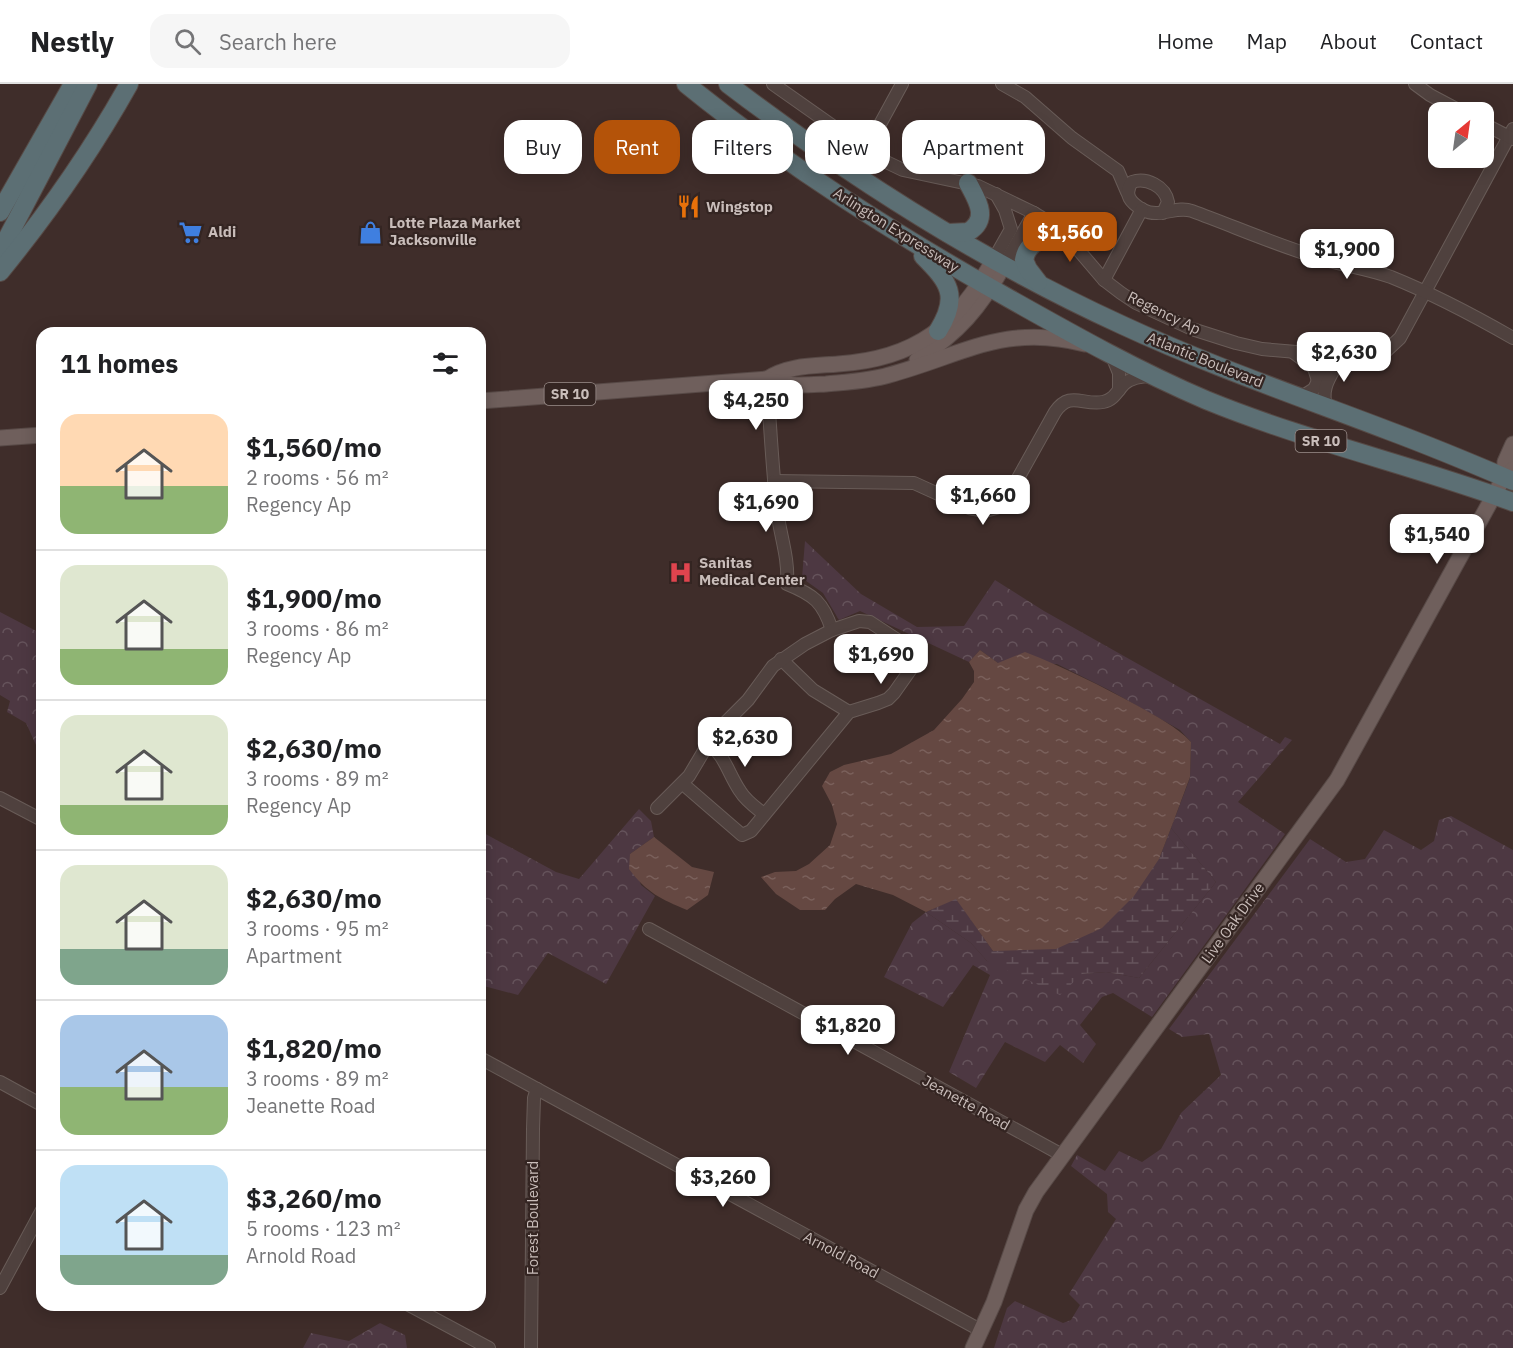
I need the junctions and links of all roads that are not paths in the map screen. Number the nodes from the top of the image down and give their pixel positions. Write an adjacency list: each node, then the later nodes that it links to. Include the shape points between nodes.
1 (67, 84): 15 (highway)
2 (73, 84): 15 (highway)
3 (88, 84): 18 (highway)
4 (95, 84): 18 (highway)
5 (129, 84): 37 (highway, via 70,177)
6 (686, 84): 33 (highway, Arlington Expressway, via 786,159)
7 (729, 84): 32 (highway, Arlington Expressway, via 839,164)
8 (773, 84): 13 (street, Regency Ap)
9 (902, 84): 14 (street)
10 (1002, 84): 20 (street, via 1025,97 1070,137)
11 (1415, 84): 12 (street)
12 (1443, 102)
13 (824, 120)
14 (882, 120)
15 (50, 122): 29 (highway)
16 (1494, 128): 17 (street, Regency Ap)
17 (1512, 135): 41 (street, Regency Ap)
18 (53, 152): 35 (highway)
19 (890, 163): 22 (street, Regency Ap, via 903,170)
20 (1118, 171): 21 (street); 23 (street)
21 (1138, 179): 23 (street); 25 (street, via 1153,183)
22 (968, 183): 24 (street, Regency Ap); 32 (highway, via 980,205 978,223 968,232)
23 (1127, 192): 26 (street)
24 (995, 193): 28 (street, Regency Ap); 31 (street)
25 (1168, 197): 27 (street); 30 (street)
26 (1142, 209): 30 (street); 38 (street)
27 (1188, 209): 30 (street); 41 (street, via 1287,248 1378,273)
28 (1028, 210): 31 (street); 34 (street, Regency Ap); 36 (street)
29 (0, 212)
30 (1163, 213)
31 (1011, 229): 36 (street)
32 (948, 233): 36 (highway, Arlington Expressway)
33 (899, 234): 40 (highway, Arlington Expressway); 42 (highway, via 937,271 949,289 950,306)
34 (1069, 239): 38 (street, Regency Ap); 39 (highway, via 1050,237 1030,245 1024,260)
35 (0, 252)
36 (999, 262): 39 (highway, Atlantic Boulevard / SR 10); 40 (main road, SR 10)
37 (0, 272)
38 (1104, 280): 44 (street, Regency Ap, via 1136,303 1192,329 1236,343)
39 (1039, 284): 52 (highway, Atlantic Boulevard / SR 10, via 1176,349)
40 (986, 285): 42 (main road, SR 10); 45 (highway); 47 (main road, via 978,308 963,325)
41 (1425, 291): 43 (street); 46 (street, Regency Ap, via 1400,338 1386,351 1367,358)
42 (938, 331): 49 (main road, SR 10, via 884,357 793,368)
43 (1513, 338)
44 (1293, 353): 46 (street, Regency Ap); 50 (street, via 1314,368)
45 (1112, 356): 47 (main road, SR 10, via 1067,340 1017,337 971,346); 48 (highway, SR 10); 51 (street, via 1120,377)
46 (1336, 356): 50 (street); 54 (street, via 1323,390)
47 (897, 373): 49 (main road, SR 10, via 860,381 795,386)
48 (1153, 376): 51 (street, via 1130,380); 60 (highway, SR 10, via 1272,424)
49 (767, 379): 53 (main road, SR 10); 59 (street)
50 (1318, 381): 52 (street, via 1314,389)
51 (1119, 390): 59 (street, via 1104,402 1073,399 1059,406 1007,498 991,510 969,508 914,483)
52 (1300, 398): 54 (highway, Atlantic Boulevard / SR 10)
53 (486, 401)
54 (1327, 408): 58 (highway, Atlantic Boulevard / SR 10)
55 (36, 435): 56 (main road)
56 (0, 438)
57 (1513, 444): 58 (main road, Live Oak Drive, via 1505,462)
58 (1510, 476): 60 (main road, Live Oak Drive)
59 (774, 481): 62 (street, via 787,584 816,598)
60 (1494, 495): 61 (highway, SR 10); 76 (main road, Live Oak Drive, via 1333,786)
61 (1513, 502)
62 (832, 630): 63 (street); 64 (street, via 859,621 870,622 916,652 911,669 888,699)
63 (781, 659): 64 (street, via 813,690); 65 (street)
64 (849, 712): 69 (street)
65 (709, 743): 66 (street); 69 (street, via 717,749 743,795)
66 (683, 784): 68 (street); 69 (street, via 742,835 751,831)
67 (0, 798): 70 (street)
68 (657, 808)
69 (764, 814)
70 (36, 817)
71 (649, 929): 76 (street, Jeanette Road)
72 (486, 1061): 74 (street, Arnold Road)
73 (0, 1083): 75 (street)
74 (537, 1089): 80 (street, Arnold Road); 82 (street, Forest Boulevard, via 533,1129)
75 (36, 1102)
76 (1062, 1155): 80 (main road, Live Oak Drive, via 1026,1210)
77 (36, 1221): 78 (street)
78 (0, 1288)
79 (420, 1311): 81 (street)
80 (982, 1330): 83 (main road, Live Oak Drive)
81 (489, 1348)
82 (531, 1348)
83 (973, 1348)

